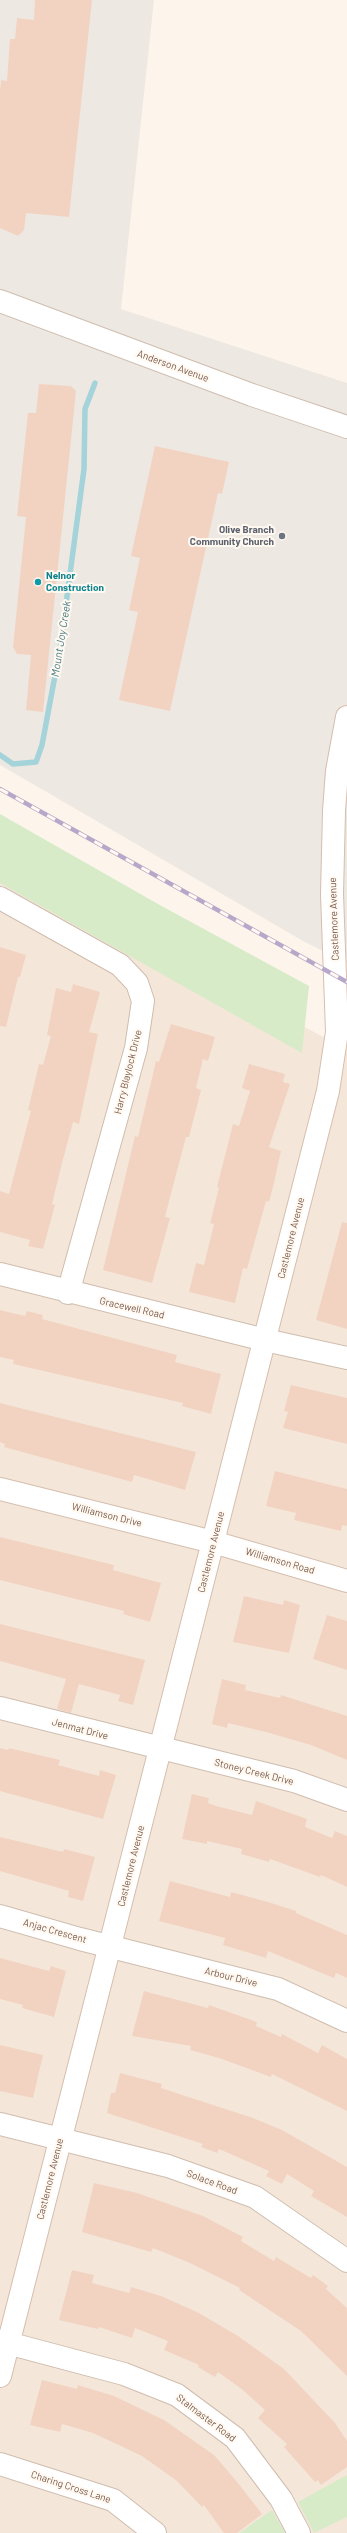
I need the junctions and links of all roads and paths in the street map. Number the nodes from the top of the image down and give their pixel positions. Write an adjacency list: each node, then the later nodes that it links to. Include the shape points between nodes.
1 (0, 301): 2 (street, Anderson Avenue, via 252,395)
2 (347, 427)
3 (347, 717): 7 (street, Castlemore Avenue, via 337,771 332,853 336,1052)
4 (0, 898): 6 (street, Harry Blaylock Drive, via 120,966 137,983 143,1001 136,1048)
5 (0, 1274): 6 (street, Gracewell Road)
6 (68, 1293): 7 (street, Gracewell Road)
7 (265, 1340): 8 (street, Gracewell Road); 10 (street, Castlemore Avenue)
8 (347, 1358)
9 (0, 1489): 10 (street, Williamson Drive)
10 (214, 1542): 11 (street, Williamson Road); 13 (street, Castlemore Avenue)
11 (347, 1581)
12 (0, 1708): 13 (street, Jenmat Drive)
13 (160, 1750): 14 (street, Stoney Creek Drive, via 294,1781); 16 (street, Castlemore Avenue)
14 (347, 1800)
15 (0, 1916): 16 (street, Anjac Crescent)
16 (110, 1946): 17 (street, Arbour Drive, via 278,1988); 19 (street, Castlemore Avenue)
17 (347, 2021)
18 (0, 2124): 19 (street)
19 (61, 2139): 20 (street, Solace Road, via 168,2166 255,2197); 21 (street, Castlemore Avenue)
20 (347, 2261)
21 (4, 2342): 22 (street, Castlemore Avenue); 25 (street, Stalmaster Road, via 124,2374 177,2395 235,2438 281,2499)
22 (0, 2376)
23 (0, 2464): 24 (street, Charing Cross Lane, via 113,2500)
24 (155, 2533)
25 (299, 2533)

